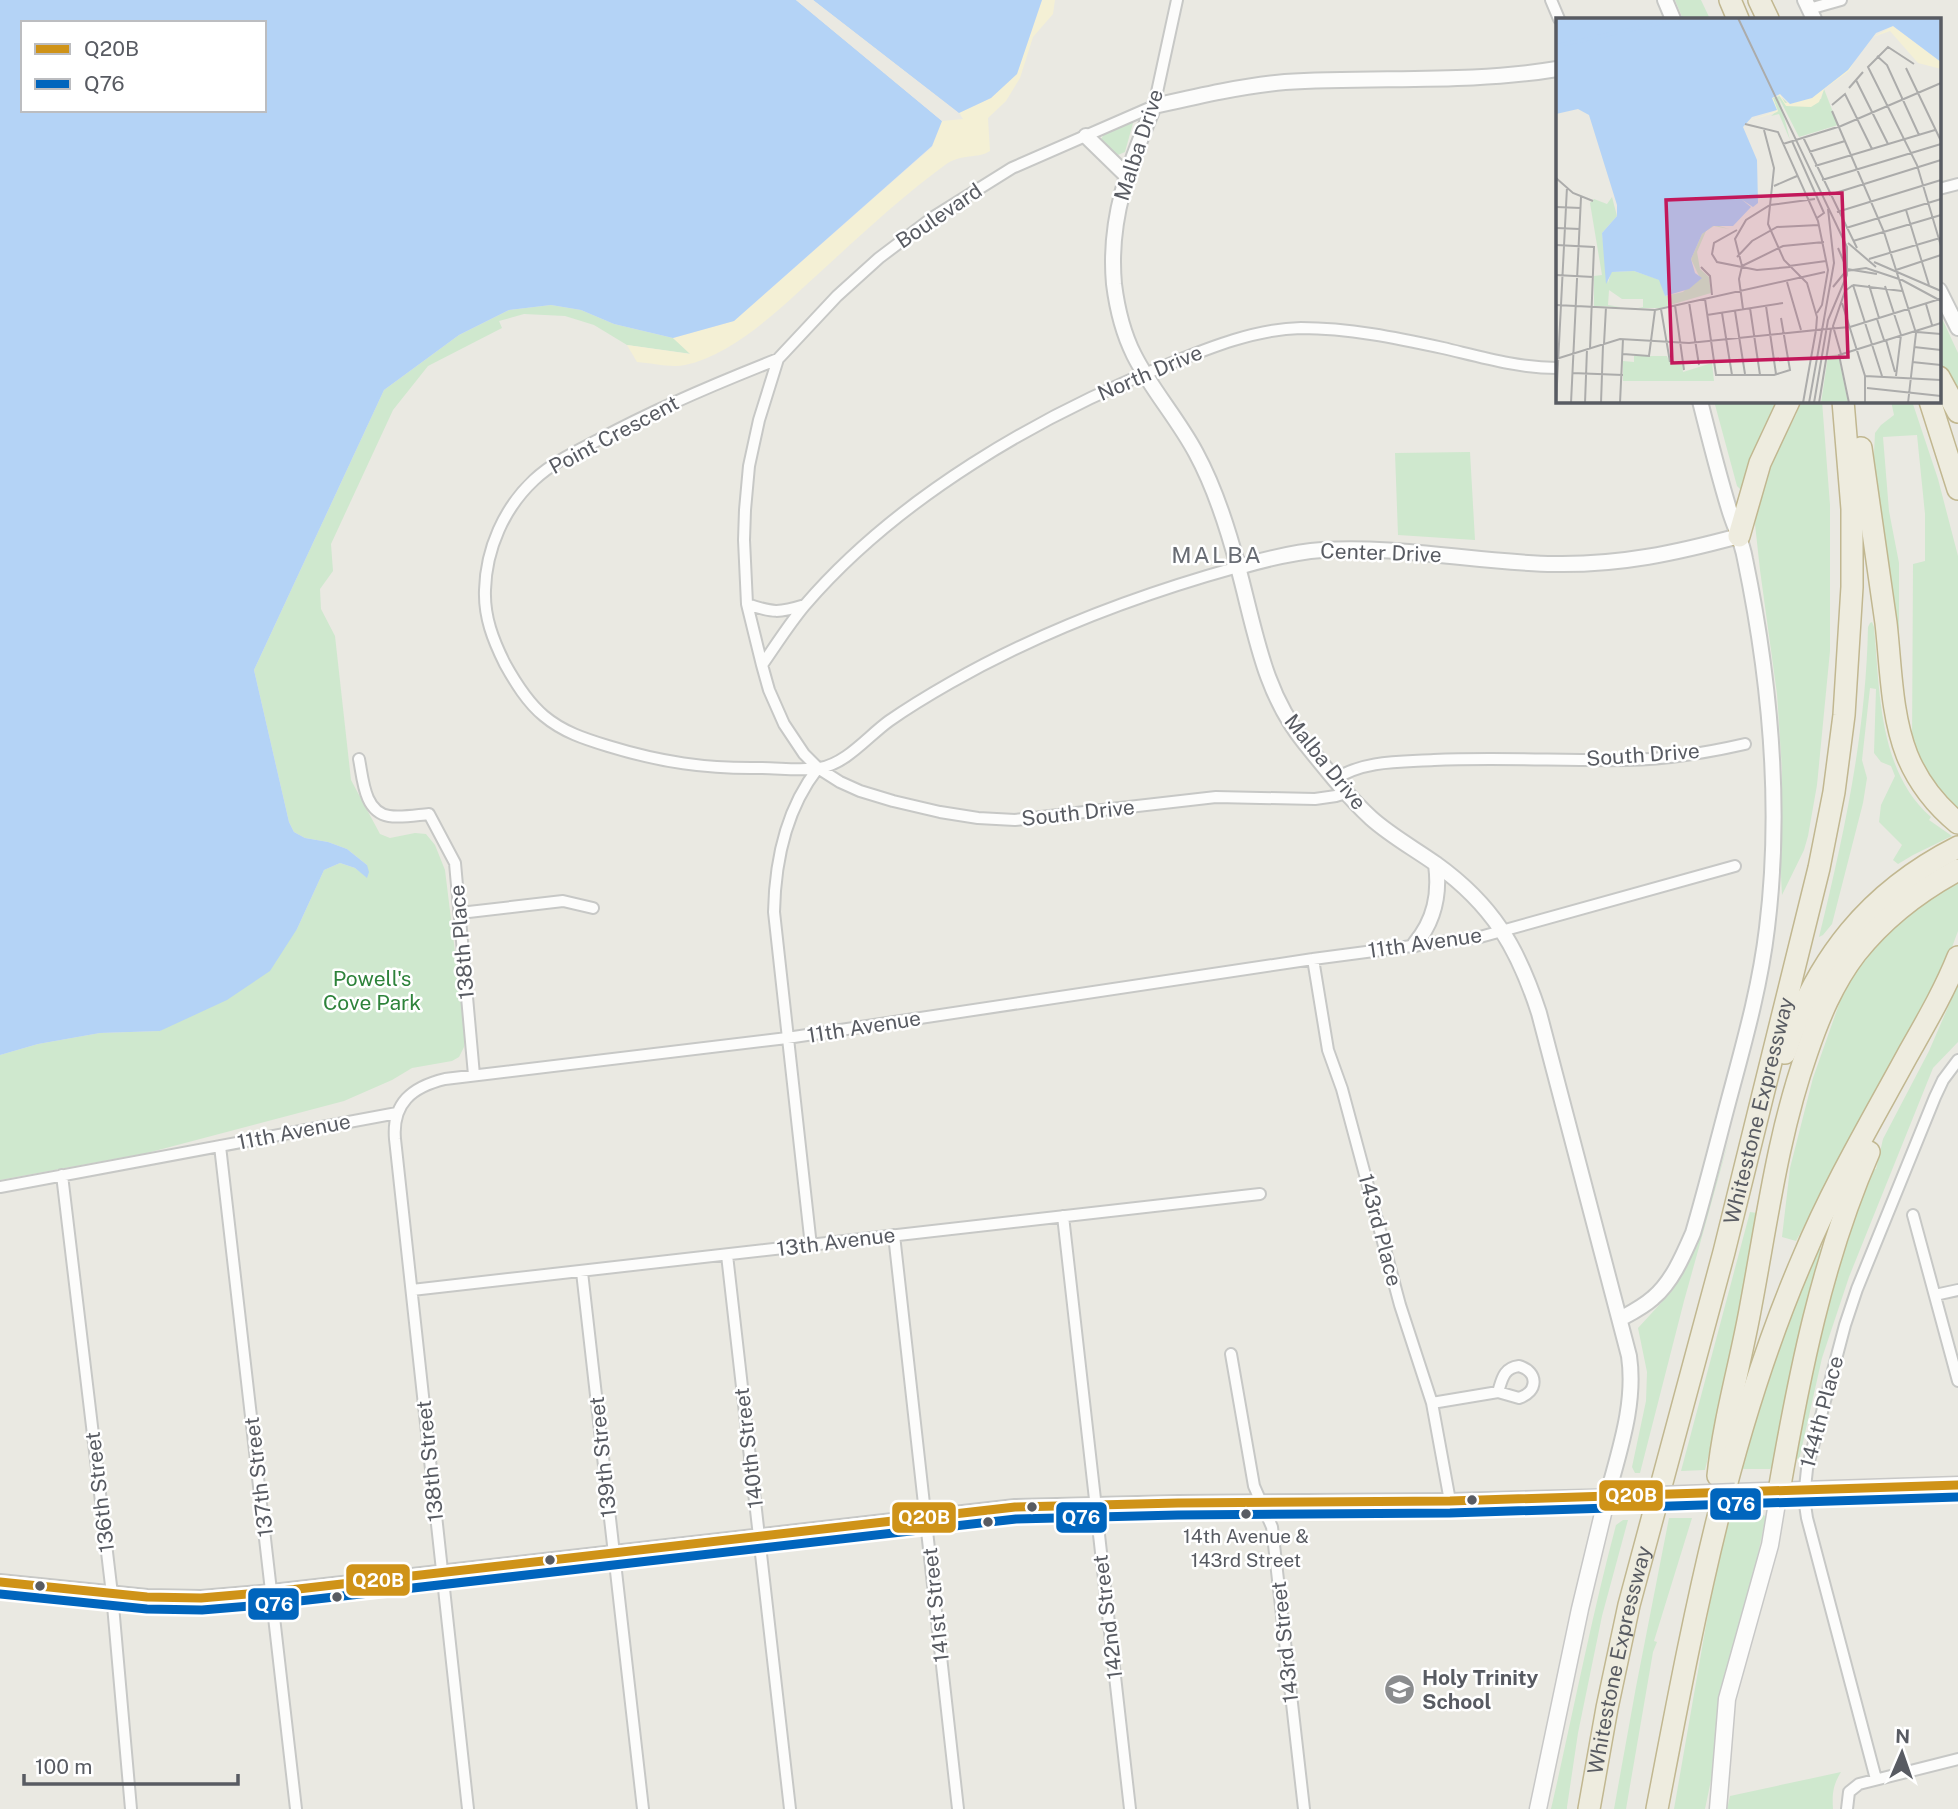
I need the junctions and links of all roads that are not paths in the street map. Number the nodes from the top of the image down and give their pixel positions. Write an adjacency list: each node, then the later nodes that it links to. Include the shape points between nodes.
1 (1177, 0): 16 (street, Malba Drive)
2 (1551, 0): 9 (street)
3 (1665, 0): 10 (street)
4 (1728, 0): 11 (highway); 12 (highway)
5 (1759, 0): 13 (highway)
6 (1766, 0): 14 (highway)
7 (1841, 0): 8 (street)
8 (1810, 9)
9 (1559, 18)
10 (1673, 18)
11 (1732, 18)
12 (1737, 18)
13 (1768, 18)
14 (1769, 18)
15 (1556, 69): 16 (street, Boulevard, via 1495,77 1261,85)
16 (1154, 106): 17 (street, Boulevard); 18 (street, Malba Drive)
17 (1086, 136): 18 (street); 23 (street, Boulevard, via 1012,168 932,218 837,296)
18 (1126, 175): 25 (street, Malba Drive, via 1113,261 1115,286 1126,337)
19 (1958, 184): 20 (street)
20 (1940, 189)
21 (1940, 292): 22 (street)
22 (1958, 328)
23 (778, 359): 38 (street, Boulevard, via 750,466 744,540); 43 (street, Point Crescent, via 626,425 558,461 534,480 513,503 496,534 485,598 488,624 508,668 541,714 557,726 655,760 733,768)
24 (1556, 368): 25 (street, North Drive, via 1493,361 1358,331 1301,328 1217,345)
25 (1145, 373): 37 (street, Malba Drive, via 1196,453); 39 (street, North Drive, via 1040,424 934,490 864,547)
26 (1940, 379): 33 (highway)
27 (1700, 402): 36 (street)
28 (1789, 402): 36 (highway, via 1760,463)
29 (1843, 402): 70 (highway, Whitestone Expressway, via 1852,587 1838,766 1818,868)
30 (1853, 402): 46 (highway, via 1901,738 1926,790)
31 (1931, 402): 34 (highway)
32 (1931, 402): 35 (highway)
33 (1958, 412)
34 (1958, 463)
35 (1958, 489)
36 (1739, 536): 37 (street, Center Drive, via 1661,556 1599,563 1544,564 1346,549 1294,553); 76 (street, via 1761,645 1769,723 1773,843 1765,940 1749,1024 1689,1243 1660,1292)
37 (1238, 567): 43 (street, Center Drive, via 1121,603 1023,644 923,699 841,759); 44 (street, Malba Drive, via 1274,693 1303,741)
38 (747, 604): 39 (street, via 783,612); 40 (street, Boulevard)
39 (805, 606): 40 (street, North Drive)
40 (762, 665): 43 (street, Boulevard, via 784,724)
41 (1745, 744): 44 (street, South Drive, via 1653,759 1385,762)
42 (359, 759): 52 (street, 138th Place, via 374,809 388,816 429,814 455,863)
43 (818, 768): 45 (street, South Drive, via 881,798 952,815 1003,820 1216,797 1315,799); 58 (street, via 788,825 774,890)
44 (1335, 779): 45 (street, Malba Drive)
45 (1346, 793): 48 (street, Malba Drive, via 1373,820)
46 (1958, 823)
47 (1958, 848): 70 (highway, via 1926,864 1879,900 1843,939 1816,978 1788,1042)
48 (1436, 864): 53 (street, Malba Drive, via 1476,898); 54 (street, via 1434,910)
49 (1735, 866): 53 (street, 11th Avenue)
50 (1958, 870): 90 (highway, via 1918,895 1872,935 1836,984 1810,1042 1777,1156 1721,1447)
51 (593, 908): 52 (street, via 563,901)
52 (460, 914): 60 (street, 138th Place)
53 (1503, 930): 54 (street, 11th Avenue); 76 (street, Malba Drive, via 1539,1013)
54 (1415, 944): 56 (street, 11th Avenue)
55 (1958, 957): 57 (highway)
56 (1313, 959): 58 (street, 11th Avenue); 80 (street, 143rd Place, via 1328,1050 1399,1305)
57 (1934, 1007): 83 (highway, via 1836,1236); 90 (highway, via 1801,1262 1757,1376)
58 (787, 1038): 60 (street, 11th Avenue); 69 (street)
59 (1958, 1060): 82 (street, 144th Place, via 1935,1097 1860,1281)
60 (474, 1075): 61 (street, 11th Avenue, via 420,1088)
61 (397, 1113): 62 (street, 11th Avenue); 73 (street, 138th Street, via 395,1139)
62 (220, 1146): 63 (street, 11th Avenue); 94 (street, 137th Street)
63 (61, 1175): 64 (street, 11th Avenue); 95 (street, 136th Street)
64 (0, 1187)
65 (1259, 1194): 67 (street, 13th Avenue)
66 (1913, 1215): 75 (street)
67 (1063, 1216): 68 (street, 13th Avenue); 87 (street, 142nd Street)
68 (894, 1235): 69 (street, 13th Avenue); 88 (street, 141st Street)
69 (811, 1246): 71 (street, 13th Avenue)
70 (1724, 1252): 107 (highway, Whitestone Expressway, via 1623,1631)
71 (727, 1255): 72 (street, 13th Avenue); 89 (street, 140th Street)
72 (582, 1272): 73 (street, 13th Avenue); 91 (street, 139th Street)
73 (412, 1290): 92 (street, 138th Street)
74 (1958, 1290): 75 (street)
75 (1935, 1296): 78 (street)
76 (1620, 1319): 84 (street, Malba Drive, via 1630,1367 1630,1399)
77 (1231, 1354): 86 (street, 143rd Street, via 1254,1486)
78 (1958, 1381)
79 (1498, 1392): 80 (street)
80 (1432, 1403): 85 (street, 143rd Place)
81 (1958, 1485): 82 (main road)
82 (1804, 1490): 83 (main road); 97 (street, 144th Place, via 1807,1518)
83 (1779, 1491): 84 (main road, bridge); 109 (main road, via 1770,1545 1727,1699)
84 (1608, 1497): 85 (street); 106 (main road)
85 (1450, 1502): 86 (street)
86 (1262, 1503): 87 (street); 105 (street, 143rd Street, via 1272,1527)
87 (1095, 1505): 88 (street, via 1015,1507); 104 (street, 142nd Street)
88 (927, 1517): 89 (street); 103 (street, 141st Street)
89 (759, 1537): 91 (street); 102 (street, 140th Street)
90 (1712, 1541): 108 (highway)
91 (613, 1553): 92 (street); 101 (street, 139th Street)
92 (443, 1572): 94 (street); 100 (street, 138th Street)
93 (0, 1582): 95 (street)
94 (272, 1592): 95 (street, via 201,1598); 99 (street, 137th Street)
95 (112, 1594): 98 (street, 136th Street)
96 (1958, 1759): 97 (street)
97 (1876, 1779): 110 (street, via 1849,1792)
98 (131, 1809)
99 (296, 1809)
100 (468, 1809)
101 (643, 1809)
102 (790, 1809)
103 (958, 1809)
104 (1130, 1809)
105 (1304, 1809)
106 (1538, 1809)
107 (1589, 1809)
108 (1657, 1809)
109 (1718, 1809)
110 (1846, 1809)

